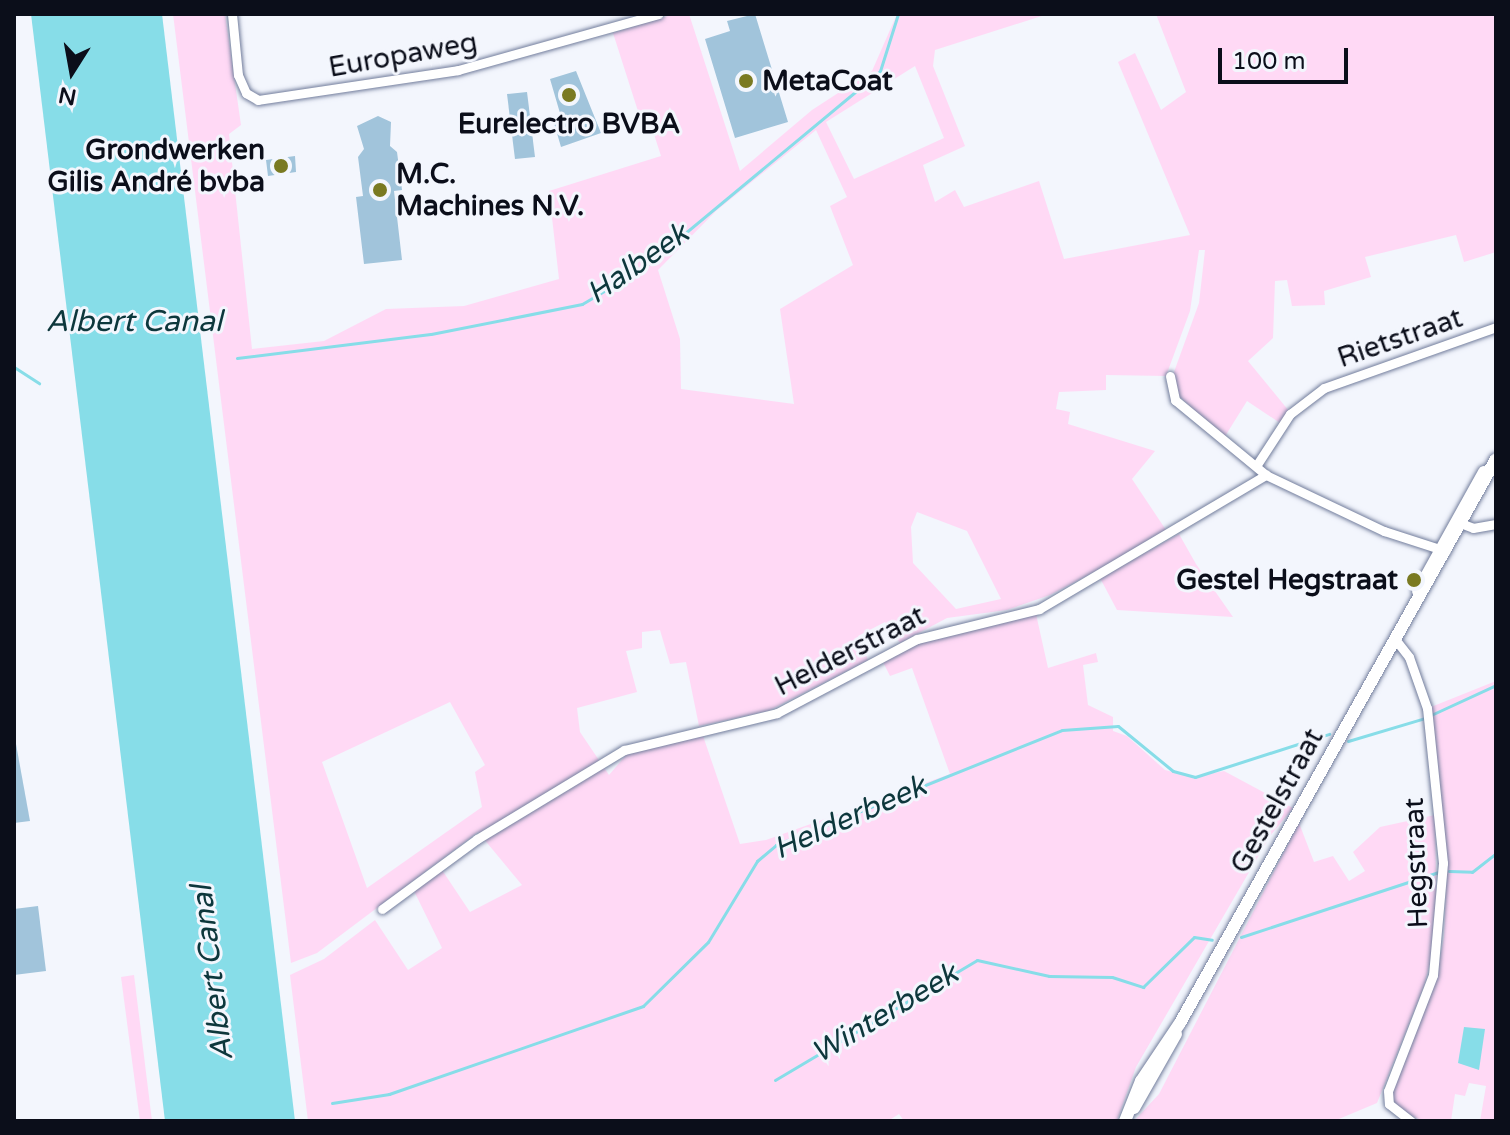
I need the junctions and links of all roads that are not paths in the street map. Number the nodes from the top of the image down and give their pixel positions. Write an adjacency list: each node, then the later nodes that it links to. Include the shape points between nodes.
1 (232, 14): 2 (street, Europaweg, via 246,93 258,100 412,79)
2 (658, 14)
3 (1496, 327): 6 (street, Rietstraat, via 1324,388 1290,414)
4 (1170, 376): 6 (street, via 1175,400 1185,411)
5 (1496, 459): 8 (main road, Gestelstraat)
6 (1258, 463): 7 (street)
7 (1266, 475): 10 (street, via 1384,531); 12 (street, Helderstraat, via 1039,609 937,631 777,713 624,750)
8 (1457, 522): 9 (street); 10 (main road, Gestelstraat)
9 (1496, 524)
10 (1442, 549): 11 (main road, Gestelstraat)
11 (1395, 639): 13 (main road, Gestelstraat, via 1180,1023 1166,1060); 14 (street, Hegstraat, via 1409,657 1427,708 1443,863 1433,975 1388,1091 1393,1109)
12 (382, 909)
13 (1126, 1119)
14 (1411, 1121)

